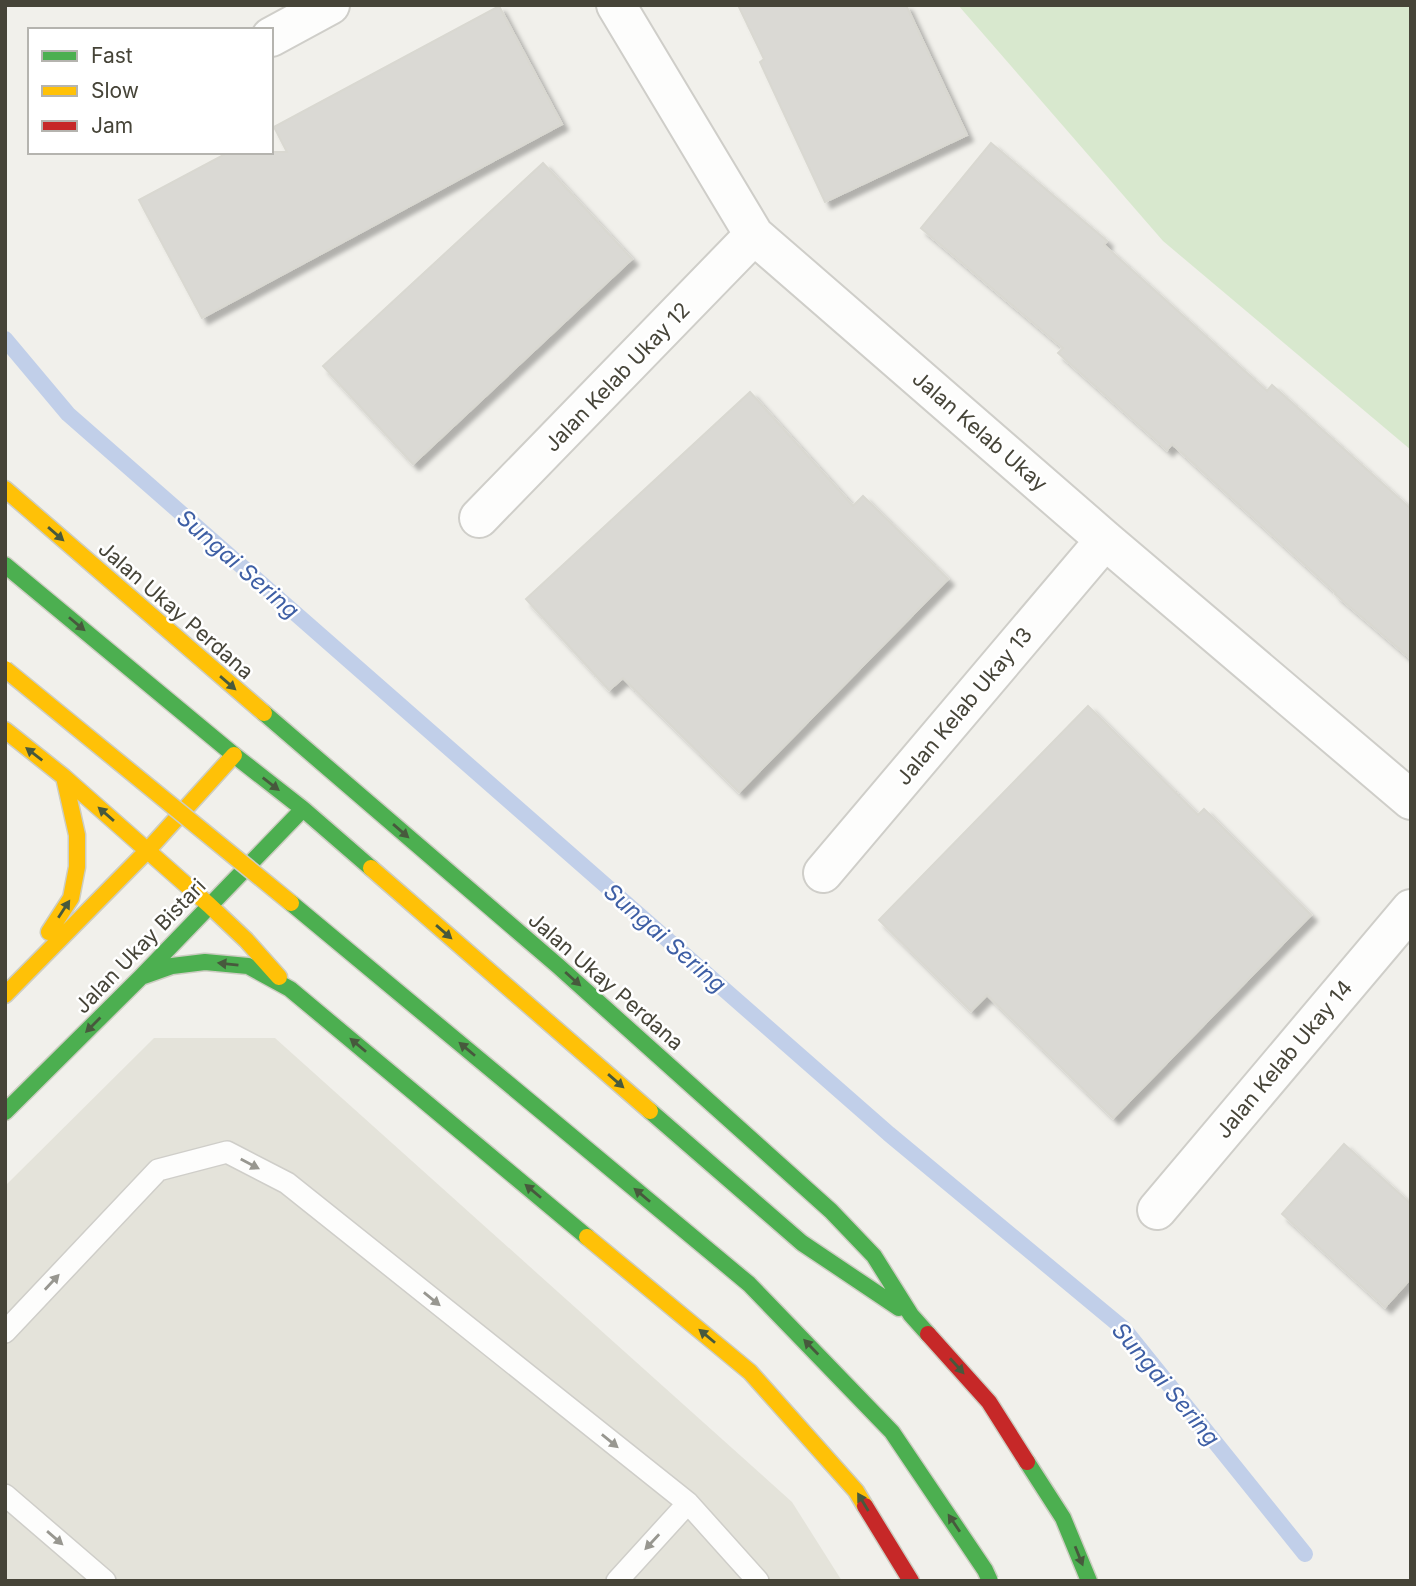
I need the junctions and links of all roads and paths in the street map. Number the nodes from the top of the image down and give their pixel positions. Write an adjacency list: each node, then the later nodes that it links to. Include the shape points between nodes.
1 (330, 5): 3 (street)
2 (617, 5): 4 (street, Jalan Kelab Ukay)
3 (273, 36)
4 (754, 236): 6 (street, Jalan Kelab Ukay 12); 7 (street, Jalan Kelab Ukay)
5 (5, 489): 24 (street, Jalan Ukay Perdana, one-way to 24, via 557,965 831,1211 874,1256)
6 (479, 518)
7 (1105, 540): 13 (street, Jalan Kelab Ukay); 16 (street, Jalan Kelab Ukay 13)
8 (5, 565): 11 (street, one-way to 11)
9 (5, 668): 32 (street, one-way to 9, bridge, via 892,1432 749,1284)
10 (5, 730): 12 (street, one-way to 10)
11 (234, 755): 14 (street, one-way to 14); 15 (street)
12 (64, 777): 15 (street, one-way to 12); 21 (street, one-way to 12, via 71,898 77,835)
13 (1411, 800)
14 (303, 809): 17 (street, Jalan Ukay Bistari); 24 (street, one-way to 24, via 802,1244)
15 (148, 851): 17 (street); 21 (street)
16 (823, 873)
17 (209, 905): 19 (street, Jalan Ukay Bistari); 20 (street)
18 (1411, 909): 23 (street, Jalan Kelab Ukay 14)
19 (141, 977): 20 (street, one-way to 19, via 248,966 205,962 172,966); 22 (street, Jalan Ukay Bistari, one-way to 22)
20 (290, 989): 31 (street, one-way to 20, via 856,1490 750,1372)
21 (9, 991)
22 (5, 1112)
23 (1157, 1210)
24 (911, 1315): 33 (street, Jalan Ukay Perdana, one-way to 33, via 989,1402 1063,1518)
25 (5, 1332): 27 (lane, one-way to 27, via 158,1170 227,1152 287,1183)
26 (5, 1495): 28 (lane, one-way to 28)
27 (688, 1503): 29 (lane, one-way to 29); 30 (lane)
28 (105, 1581)
29 (617, 1581)
30 (758, 1581)
31 (911, 1581)
32 (990, 1581)
33 (1089, 1581)

